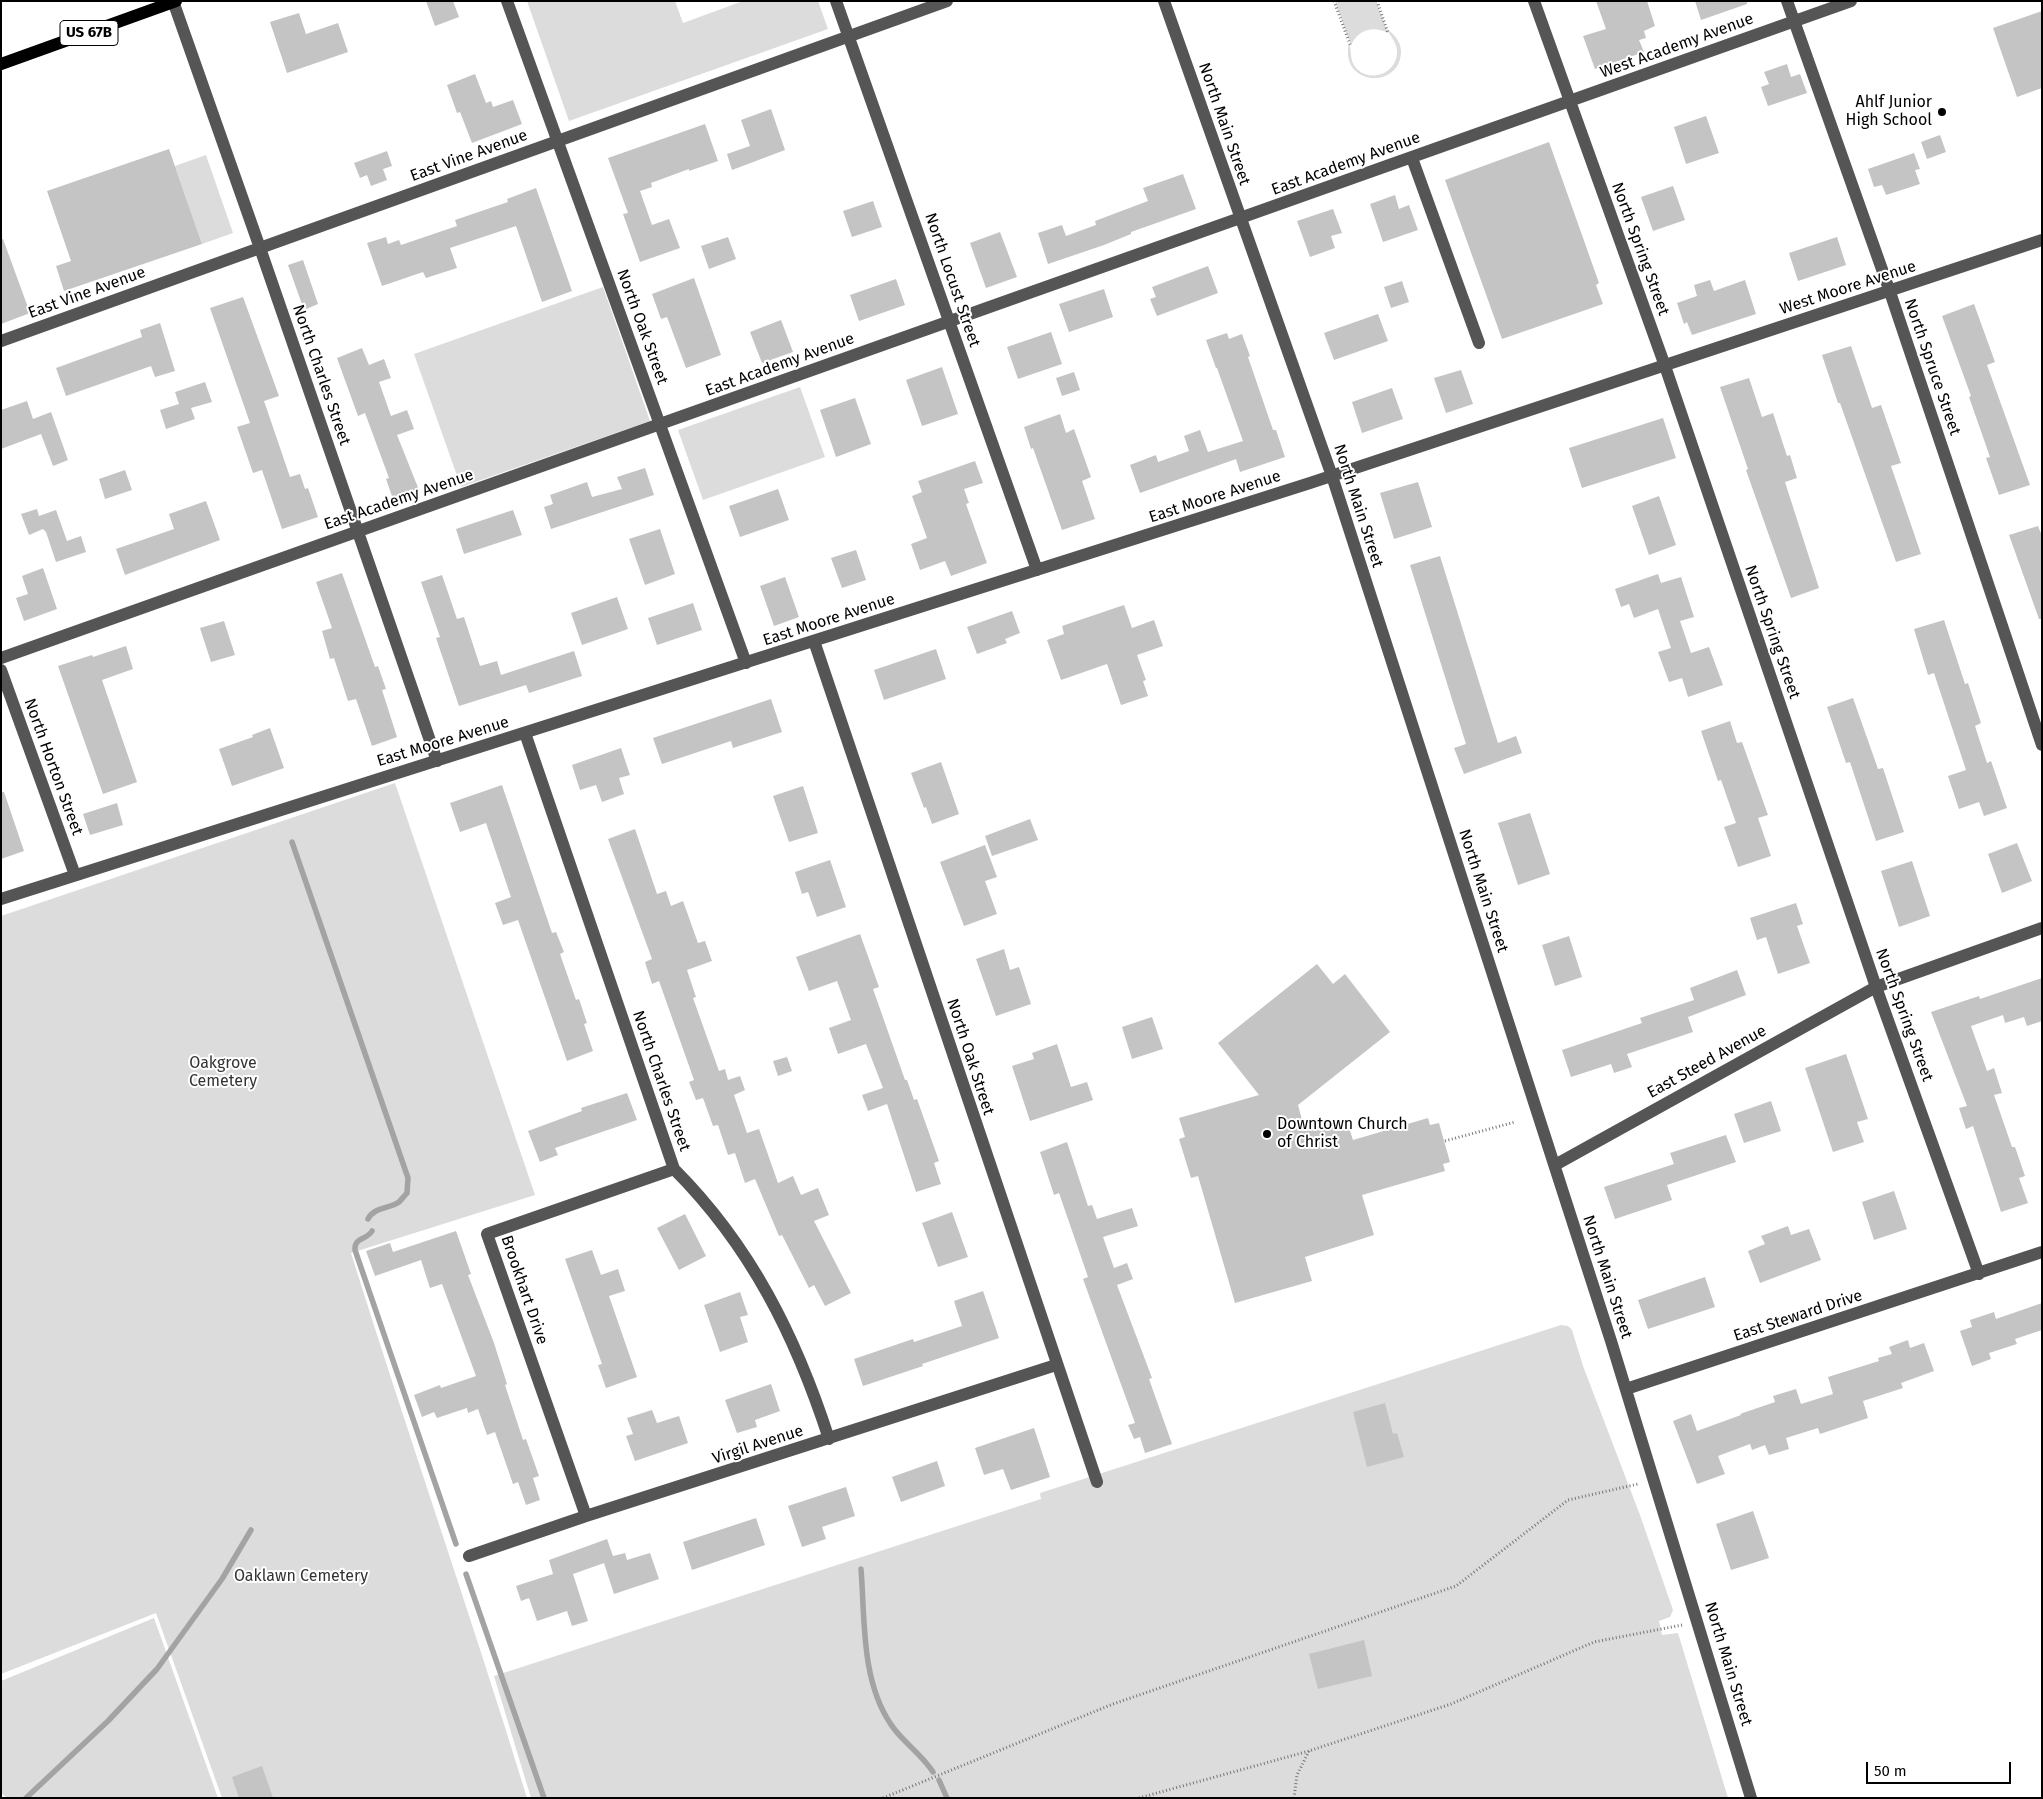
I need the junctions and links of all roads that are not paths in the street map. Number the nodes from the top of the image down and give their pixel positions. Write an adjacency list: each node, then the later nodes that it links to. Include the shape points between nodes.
1 (507, 1): 13 (street, North Oak Street)
2 (836, 1): 10 (street, North Locust Street)
3 (947, 1): 10 (street, East Vine Avenue)
4 (1164, 1): 15 (street, North Main Street)
5 (1534, 1): 12 (street, North Spring Street)
6 (1787, 1): 9 (street, North Spruce Street)
7 (1852, 1): 9 (street, West Academy Avenue)
8 (174, 2): 11 (main road, US 67B); 17 (street, North Charles Street)
9 (1794, 21): 12 (street, West Academy Avenue); 18 (street, North Spruce Street)
10 (848, 37): 13 (street, East Vine Avenue); 19 (street, North Locust Street)
11 (1, 64)
12 (1570, 102): 14 (street, East Academy Avenue); 22 (street, North Spring Street)
13 (558, 141): 17 (street, East Vine Avenue); 23 (street, North Oak Street)
14 (1412, 158): 15 (street, East Academy Avenue); 21 (street)
15 (1240, 219): 19 (street, East Academy Avenue); 24 (street, North Main Street)
16 (2042, 240): 18 (street, West Moore Avenue)
17 (260, 248): 20 (street, East Vine Avenue); 25 (street, North Charles Street)
18 (1890, 292): 22 (street, West Moore Avenue); 32 (street, North Spruce Street)
19 (949, 322): 23 (street, East Academy Avenue); 26 (street, North Locust Street)
20 (1, 341)
21 (1479, 344)
22 (1665, 366): 24 (street, East Moore Avenue); 37 (street, North Spring Street)
23 (660, 425): 25 (street, East Academy Avenue); 29 (street, North Oak Street)
24 (1332, 476): 26 (street, East Moore Avenue); 38 (street, North Main Street)
25 (358, 532): 28 (street, East Academy Avenue); 33 (street, North Charles Street)
26 (1037, 570): 27 (street, East Moore Avenue)
27 (814, 641): 29 (street, East Moore Avenue); 42 (street, North Oak Street)
28 (1, 658)
29 (746, 663): 31 (street, East Moore Avenue)
30 (1, 670): 34 (street, North Horton Street)
31 (525, 733): 33 (street, East Moore Avenue); 39 (street, North Charles Street)
32 (2042, 745)
33 (437, 761): 34 (street, East Moore Avenue)
34 (74, 876): 35 (street, East Moore Avenue)
35 (1, 899)
36 (2042, 928): 37 (street, East Steed Avenue)
37 (1876, 987): 38 (street, East Steed Avenue); 41 (street, North Spring Street)
38 (1554, 1165): 43 (street, North Main Street)
39 (674, 1169): 44 (street, North Charles Street, via 702,1196 760,1279 790,1335 812,1386); 46 (street, Brookhart Drive, via 487,1234)
40 (2042, 1252): 41 (street, East Steward Drive)
41 (1979, 1274): 43 (street, East Steward Drive)
42 (1056, 1365): 44 (street, Virgil Avenue); 45 (street, North Oak Street)
43 (1626, 1389): 48 (street, North Main Street)
44 (829, 1439): 46 (street, Virgil Avenue)
45 (1096, 1482)
46 (586, 1516): 47 (street, Virgil Avenue)
47 (469, 1556)
48 (1752, 1798)

